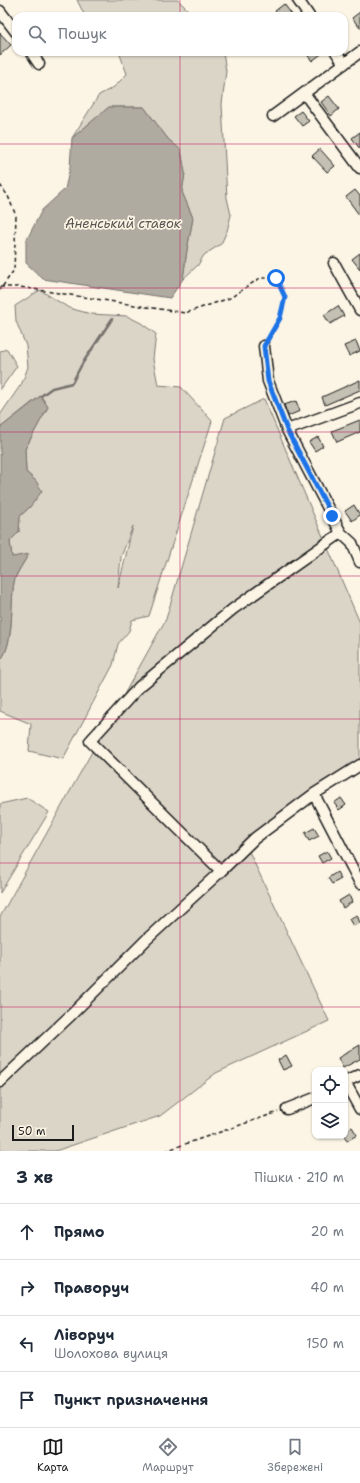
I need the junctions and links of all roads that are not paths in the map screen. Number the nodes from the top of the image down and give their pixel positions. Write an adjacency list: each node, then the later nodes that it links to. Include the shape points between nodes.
1 (298, 0): 3 (street)
2 (0, 11): 4 (street)
3 (306, 12)
4 (12, 27)
5 (360, 52): 9 (street)
6 (33, 56): 8 (street)
7 (339, 56): 9 (street)
8 (39, 64)
9 (344, 64): 10 (street)
10 (304, 93): 11 (street); 12 (street)
11 (273, 116)
12 (360, 168)
13 (334, 263): 14 (street)
14 (357, 297): 15 (street)
15 (360, 310)
16 (264, 346): 18 (street, via 268,381)
17 (360, 402): 18 (street)
18 (287, 430): 19 (street)
19 (341, 533): 20 (street); 24 (street, via 233,609 139,687 90,741)
20 (356, 540): 21 (street)
21 (360, 562)
22 (360, 765): 23 (street)
23 (314, 794): 24 (street, via 255,838); 25 (street)
24 (221, 871): 28 (street)
25 (360, 883)
26 (360, 1074): 27 (street)
27 (348, 1080)
28 (0, 1082)
29 (348, 1087): 32 (street)
30 (312, 1099): 31 (street)
31 (287, 1109)
32 (360, 1109)

